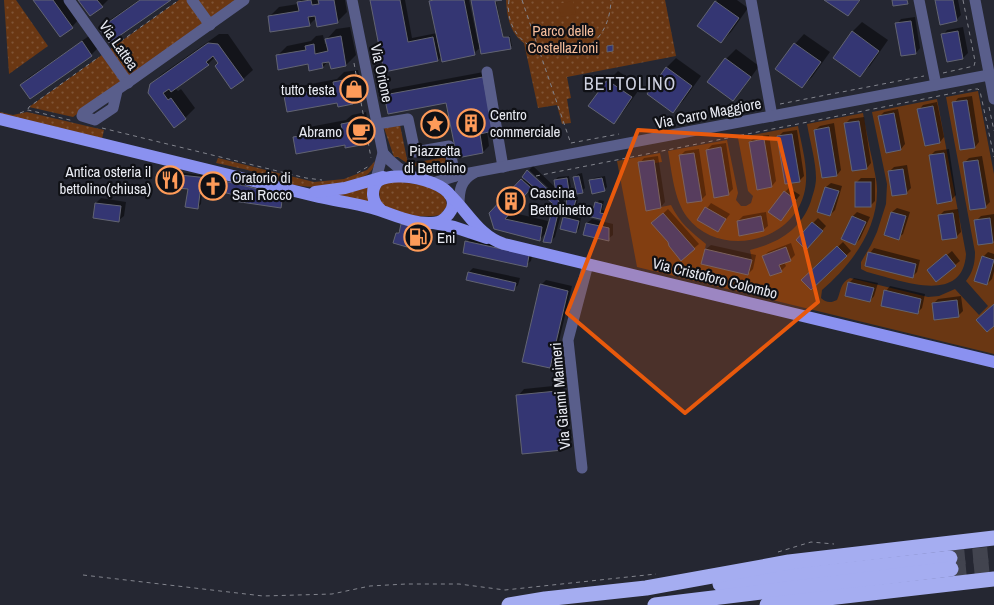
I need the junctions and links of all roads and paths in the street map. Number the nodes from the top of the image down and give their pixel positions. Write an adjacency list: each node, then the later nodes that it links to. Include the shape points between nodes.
1 (69, 0): 19 (street, Via Lattea)
2 (192, 0): 12 (street)
3 (244, 0): 12 (street, Via Lattea)
4 (352, 0): 27 (street, Via Orione)
5 (509, 0): 13 (path, via 509,14 519,37)
6 (522, 0): 13 (path)
7 (611, 0): 13 (path, via 606,27 589,47 566,55)
8 (751, 0): 23 (street)
9 (919, 0): 18 (street)
10 (963, 0): 15 (path)
11 (975, 0): 15 (street)
12 (210, 24): 19 (street, Via Lattea)
13 (541, 52): 30 (path)
14 (354, 61): 35 (path, via 370,166)
15 (981, 62): 17 (street); 18 (path)
16 (487, 72): 33 (street)
17 (989, 75): 18 (street, Via Carro Maggiore); 21 (street)
18 (935, 80): 23 (street, Via Carro Maggiore); 23 (path)
19 (128, 83): 20 (street, Via Lattea)
20 (117, 90)
21 (994, 99)
22 (744, 111): 23 (path)
23 (771, 111): 30 (street, Via Carro Maggiore)
24 (20, 112): 26 (path, via 28,110)
25 (0, 119): 42 (main road)
26 (76, 122)
27 (378, 124): 31 (street, Via Orione); 36 (street, via 408,119 414,152 449,146)
28 (95, 126): 39 (path)
29 (619, 134): 30 (path)
30 (572, 148): 33 (street, Via Carro Maggiore)
31 (383, 153): 38 (street, via 391,163); 40 (street)
32 (994, 158): 37 (path, via 982,96 974,88)
33 (503, 167): 34 (street, Via Carro Maggiore)
34 (476, 172): 36 (street, Via Carro Maggiore); 43 (street, via 466,178)
35 (352, 175)
36 (455, 176): 41 (street, Via Carro Maggiore)
37 (536, 176)
38 (414, 177): 40 (main road, Via Cristoforo Colombo); 41 (main road, Via Cristoforo Colombo)
39 (325, 180)
40 (378, 181): 42 (main road, via 336,190); 44 (main road, via 373,195 375,203)
41 (433, 183): 43 (main road, Via Cristoforo Colombo)
42 (303, 192): 44 (main road)
43 (455, 199): 45 (main road, via 444,219); 47 (main road, Via Cristoforo Colombo, via 478,228)
44 (384, 212): 45 (main road); 46 (street, via 401,222 431,229)
45 (431, 223): 46 (main road)
46 (448, 226): 47 (main road)
47 (492, 239): 48 (main road, Via Cristoforo Colombo)
48 (588, 264): 49 (main road, Via Cristoforo Colombo); 50 (street, Via Gianni Maimeri, via 568,340)
49 (993, 362)
50 (582, 468)
51 (994, 538): 57 (highway, via 789,562 655,586)
52 (834, 544): 53 (path, via 810,542)
53 (775, 553)
54 (655, 574): 55 (path, via 505,590 459,584 406,584 370,586 332,594 262,596)
55 (83, 575)
56 (994, 580): 60 (highway)
57 (509, 605)
58 (546, 605): 59 (highway, via 950,564)
59 (655, 605)
60 (767, 605)

